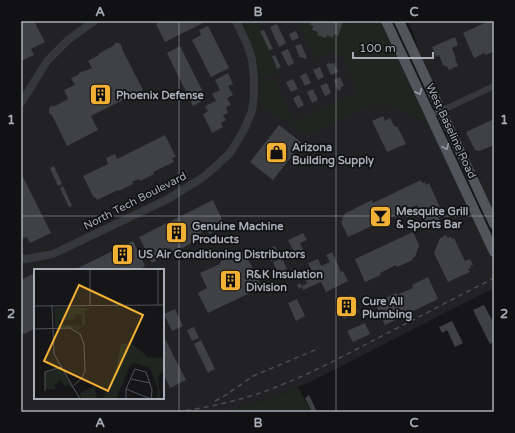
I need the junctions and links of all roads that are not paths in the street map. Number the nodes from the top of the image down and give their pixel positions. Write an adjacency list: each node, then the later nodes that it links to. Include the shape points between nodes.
1 (94, 21): 6 (street, via 68,40 47,61)
2 (236, 21): 13 (street, North Tech Boulevard, via 252,60 254,96 252,111 230,153 202,178 161,202 53,254)
3 (386, 21): 8 (main road, West Baseline Road, one-way to 8)
4 (399, 21): 7 (main road, West Baseline Road)
5 (494, 86): 7 (street)
6 (21, 103)
7 (441, 111): 8 (street); 9 (main road, West Baseline Road)
8 (430, 115): 10 (main road, West Baseline Road, one-way to 10)
9 (488, 210): 10 (main road); 11 (main road, West Baseline Road)
10 (477, 215): 12 (main road, West Baseline Road)
11 (494, 224)
12 (494, 252)
13 (21, 258)

